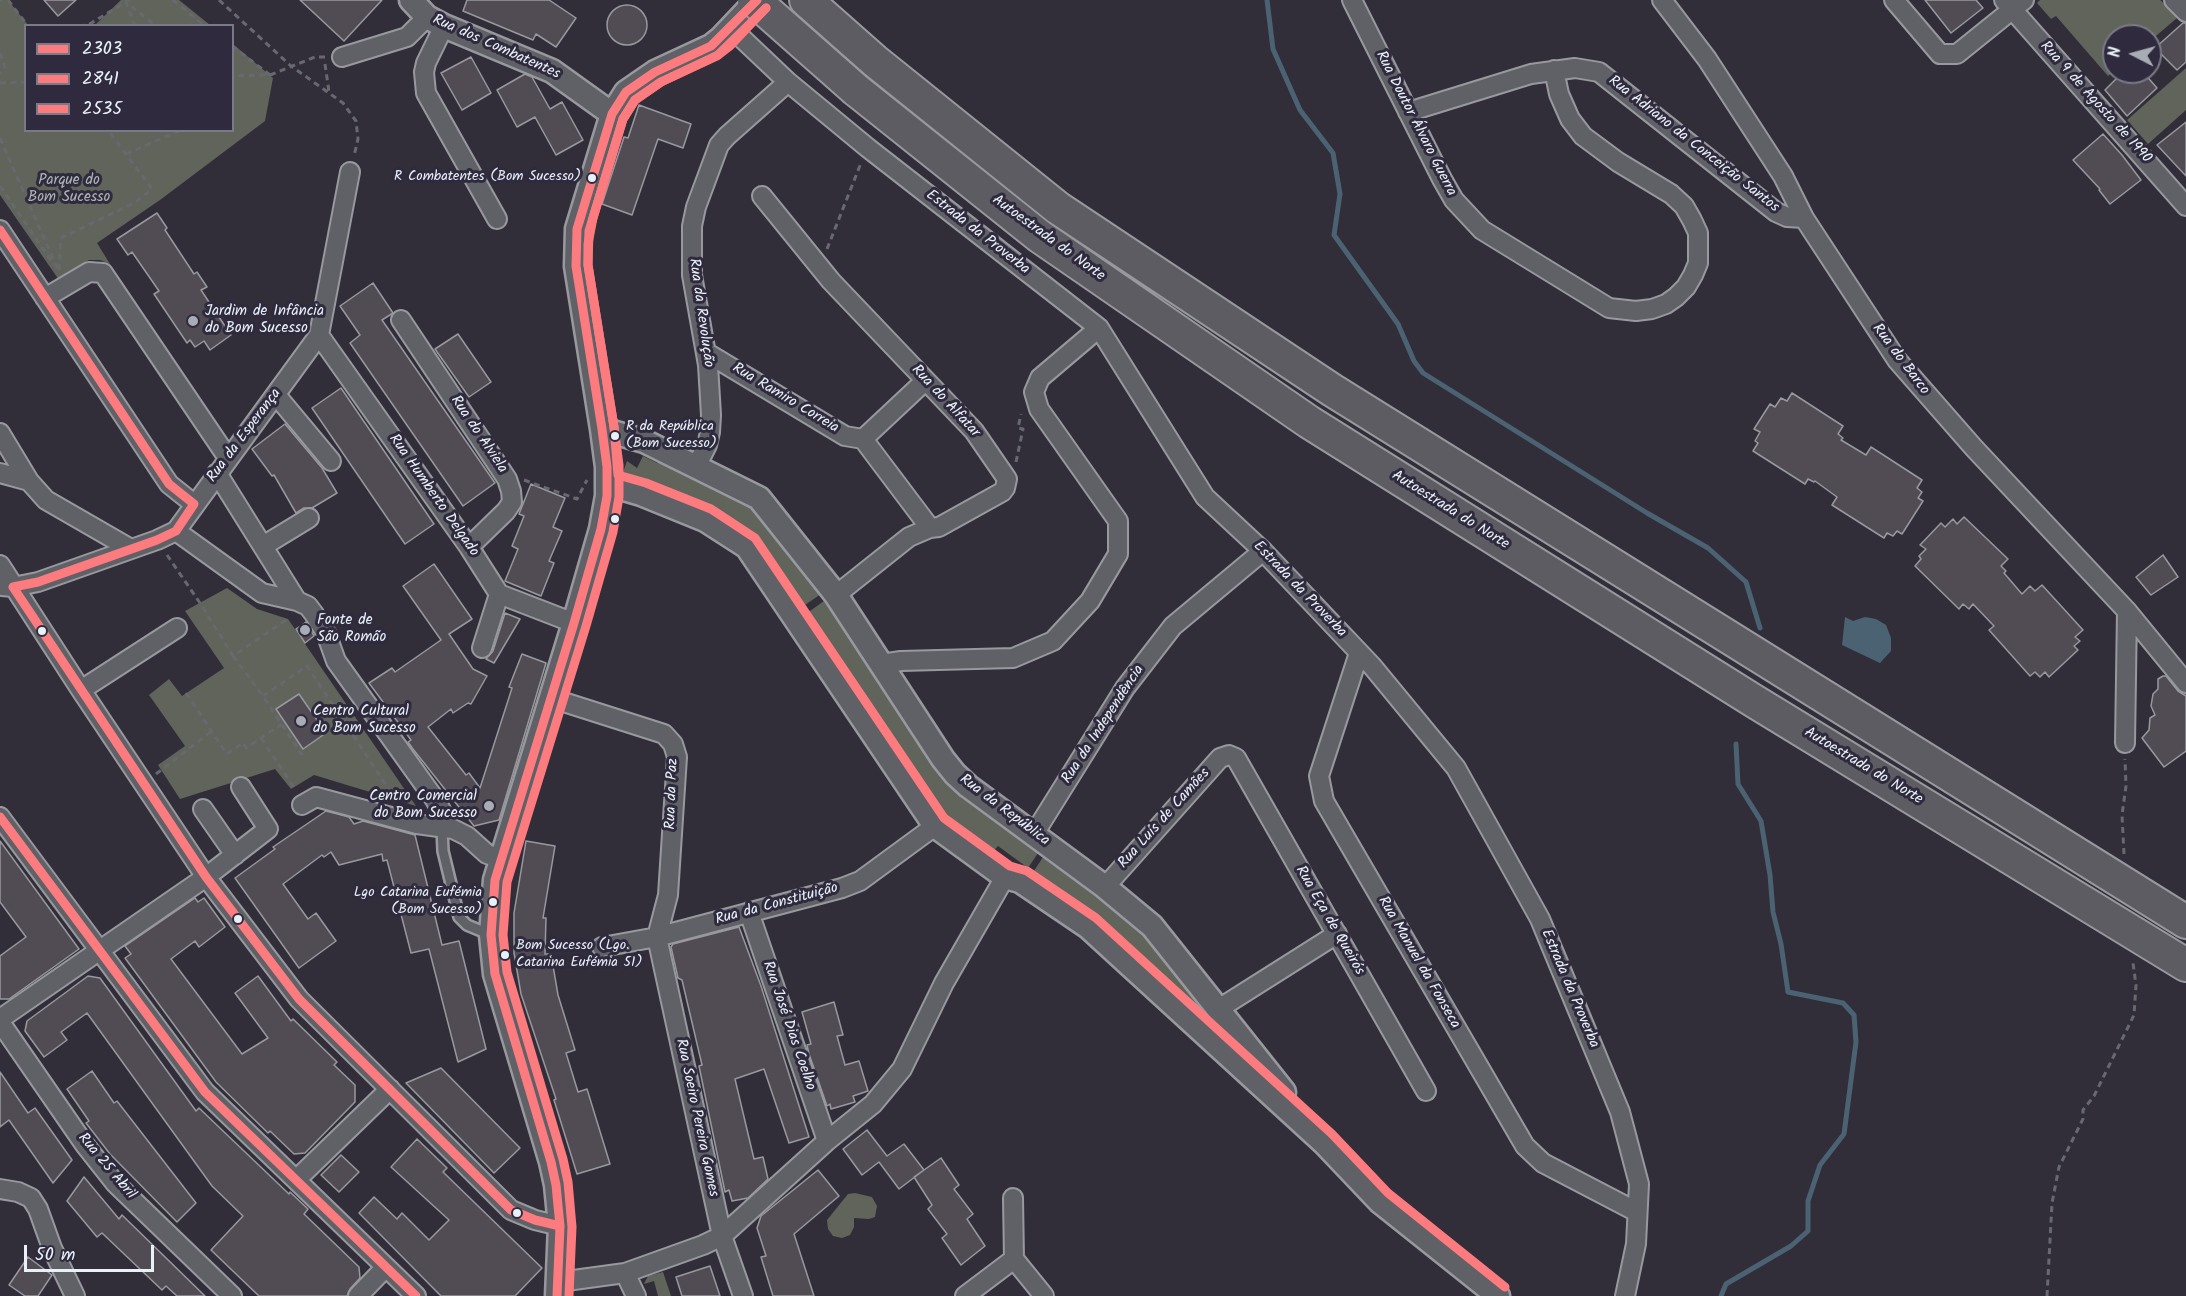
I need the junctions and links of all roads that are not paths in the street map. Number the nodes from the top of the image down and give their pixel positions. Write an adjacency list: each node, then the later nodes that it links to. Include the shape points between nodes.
1 (411, 0): 10 (street, Rua dos Combatentes)
2 (756, 0): 11 (street); 83 (highway, Autoestrada do Norte, bridge, via 856,90 1040,236 1309,423)
3 (806, 0): 77 (highway, Autoestrada do Norte, via 874,62 1058,208 1332,390)
4 (1352, 0): 15 (street, Rua Doutor Álvaro Guerra)
5 (1662, 0): 20 (street, Rua do Barco, via 1707,59 1783,176)
6 (1894, 0): 8 (street, via 1940,54 1957,54)
7 (2174, 0): 9 (street)
8 (2013, 3): 19 (street, Rua 9 de Agosto de 1990)
9 (2186, 12)
10 (435, 22): 12 (street, via 407,37); 16 (street, Rua dos Combatentes, via 552,70); 21 (street, via 426,63 426,93)
11 (731, 28): 14 (street, Estrada da Proverba); 16 (street, via 711,46 637,83)
12 (333, 57)
13 (1554, 70): 15 (street, Rua Adriano da Conceição Santos); 15 (street, Rua Doutor Álvaro Guerra, via 1559,94 1583,136 1671,194 1692,220 1698,233 1698,263 1686,287 1666,304 1636,311 1609,308 1482,230 1454,201); 20 (street, Rua Adriano da Conceição Santos, via 1599,72 1776,212)
14 (788, 82): 25 (street, Estrada da Proverba); 27 (street, Rua da Revolução, via 719,146 696,207 692,275)
15 (1408, 112)
16 (612, 114): 30 (street, via 576,243 581,302)
17 (350, 172): 26 (street, Rua da Esperança)
18 (762, 196): 28 (street, Rua do Alfatar, via 819,267)
19 (2186, 206)
20 (1804, 218): 53 (street, Rua do Barco, via 1910,376)
21 (497, 219)
22 (0, 230): 23 (street)
23 (45, 298): 33 (street, via 88,272 103,273); 40 (street, via 170,484)
24 (401, 320): 45 (street, Rua do Alviela, via 507,479 511,491 512,502 506,511)
25 (1098, 328): 47 (street, Estrada da Proverba, via 1206,497); 58 (street, via 1040,378 1034,392 1039,409 1118,521 1118,554 1090,601 1053,641 1013,658 901,660)
26 (319, 335): 29 (street, Rua da Esperança); 45 (street, Rua Humberto Delgado)
27 (706, 353): 32 (street, Rua Ramiro Correia, via 845,436); 35 (street, Rua da Revolução, via 710,432)
28 (925, 381): 32 (street); 42 (street, Rua do Alfatar, via 974,431 1007,479 1002,492 939,527)
29 (276, 395): 33 (street, Rua da Esperança); 34 (street)
30 (602, 429): 35 (street, Rua da República, via 644,441); 38 (street)
31 (0, 433): 39 (street)
32 (863, 439): 42 (street)
33 (228, 458): 37 (street, Rua da Esperança)
34 (331, 461)
35 (696, 466): 51 (street, Rua da República, via 759,498)
36 (0, 473): 39 (street)
37 (217, 474): 40 (street, Rua da Esperança); 44 (street)
38 (607, 476): 54 (street, via 601,529); 68 (street, via 705,520 747,547)
39 (29, 481): 46 (street, via 46,501)
40 (194, 504): 43 (street, Rua da Esperança)
41 (309, 518): 44 (street)
42 (930, 528): 51 (street, Rua do Alfatar, via 909,537)
43 (176, 531): 46 (street); 52 (street, via 262,593)
44 (263, 546): 52 (street)
45 (469, 547): 50 (street, Rua Humberto Delgado)
46 (131, 549): 49 (street, via 38,582)
47 (1263, 551): 57 (street, Estrada da Proverba); 70 (street, Rua da Independência, via 1173,626 1125,688)
48 (0, 565): 49 (street)
49 (6, 587): 60 (street)
50 (499, 594): 54 (street); 56 (street)
51 (836, 595): 58 (street, Rua da República)
52 (299, 602): 69 (street, via 315,614 336,660 434,798 441,810)
53 (2127, 611): 59 (street, Rua do Barco); 62 (street)
54 (574, 623): 61 (street)
55 (177, 627): 60 (street)
56 (482, 648)
57 (1359, 653): 93 (street, Estrada da Proverba, via 1456,768 1540,919 1620,1112 1639,1184); 93 (street, Rua Manuel da Fonseca, via 1319,776 1324,801 1525,1146 1543,1163)
58 (881, 664): 70 (street, Rua da República, via 956,774)
59 (2186, 683)
60 (81, 690): 73 (street)
61 (551, 698): 72 (street); 80 (street, Rua da Paz, via 664,734 673,744 677,757 668,895)
62 (2125, 743)
63 (1228, 755): 75 (street, Rua Luís de Camões, via 1220,758); 78 (street, Rua Eça de Queirós, via 1236,758)
64 (241, 787): 71 (street, via 268,830)
65 (303, 804): 69 (street, via 316,797)
66 (203, 809): 71 (street)
67 (0, 817): 82 (street)
68 (935, 826): 74 (street); 76 (street, Rua da Constituição, via 860,881)
69 (442, 828): 72 (street, via 460,832 487,854); 79 (lane, via 443,851 459,917 467,925)
70 (1034, 834): 75 (street, Rua da República)
71 (235, 855): 73 (street)
72 (501, 859): 79 (street, via 495,880)
73 (206, 877): 82 (street); 86 (street, via 298,999)
74 (1005, 877): 88 (street, via 944,983 902,1069 873,1104); 89 (street, via 1023,882 1088,927)
75 (1105, 887): 84 (street, Rua da República, via 1152,926)
76 (749, 912): 80 (street, Rua da Constituição); 88 (street, Rua José Dias Coelho)
77 (2186, 922)
78 (1337, 934): 84 (street); 87 (street, Rua Eça de Queirós)
79 (491, 935): 94 (street, via 495,974 551,1162)
80 (657, 937): 81 (street, Rua da Constituição); 95 (street, Rua Soeiro Pereira Gomes)
81 (602, 947)
82 (100, 951): 85 (street); 90 (street, via 206,1092)
83 (2186, 965)
84 (1220, 1008): 89 (street, Rua da República)
85 (0, 1021): 101 (street, Rua 25 Abril, via 115,1183)
86 (390, 1089): 90 (street); 94 (street, via 511,1210)
87 (1426, 1091)
88 (827, 1141): 95 (street)
89 (1324, 1143): 108 (street, via 1380,1202)
90 (296, 1180): 97 (street)
91 (0, 1189): 100 (street, via 31,1198)
92 (1014, 1197): 96 (street)
93 (1637, 1212): 109 (street, Estrada da Proverba, via 1636,1244)
94 (560, 1226): 99 (street)
95 (722, 1236): 98 (street); 105 (street, Rua Soeiro Pereira Gomes)
96 (1014, 1259): 106 (street); 107 (street)
97 (386, 1267): 102 (street); 103 (street)
98 (625, 1273): 99 (street); 104 (street)
99 (558, 1289)
100 (75, 1296)
101 (232, 1296)
102 (358, 1296)
103 (416, 1296)
104 (636, 1296)
105 (743, 1296)
106 (965, 1296)
107 (1044, 1296)
108 (1498, 1296)
109 (1625, 1296)

